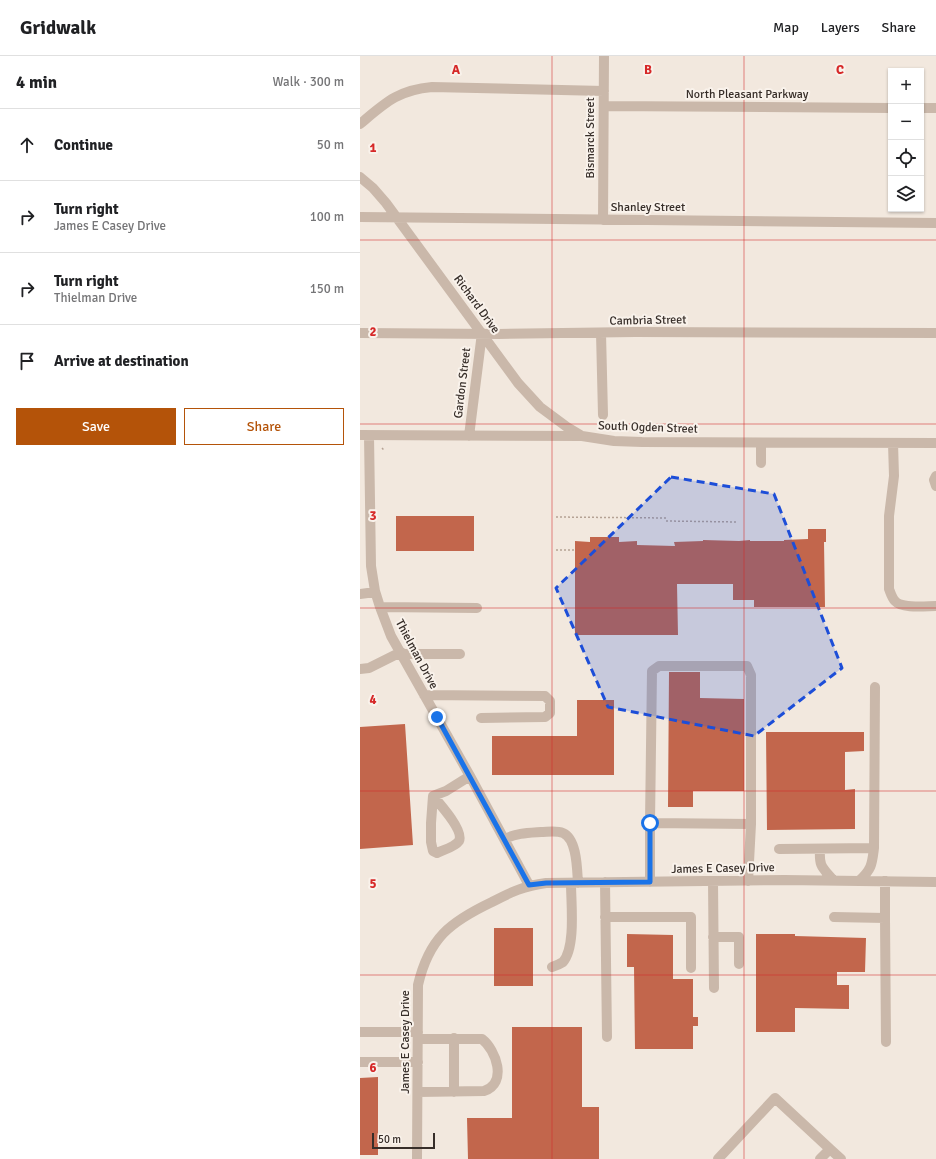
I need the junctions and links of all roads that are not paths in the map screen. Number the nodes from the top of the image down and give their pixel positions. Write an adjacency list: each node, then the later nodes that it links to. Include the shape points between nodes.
1 (604, 56): 2 (street, Bismarck Street)
2 (604, 91): 3 (street, Bismarck Street); 7 (street, via 420,88 392,98)
3 (604, 106): 4 (street, North Pleasant Parkway); 11 (street, Bismarck Street)
4 (888, 108)
5 (924, 108): 6 (street)
6 (936, 108)
7 (360, 124)
8 (360, 177): 10 (street, Richard Drive, via 373,188)
9 (360, 217): 10 (street, Shanley Street)
10 (397, 217): 11 (street, Shanley Street); 14 (street, Richard Drive)
11 (603, 220): 12 (street, Shanley Street)
12 (936, 223)
13 (360, 332): 14 (street, Cambria Street)
14 (482, 333): 15 (street, Cambria Street); 19 (street, Gardon Street); 20 (street, Richard Drive, via 518,383 540,407)
15 (601, 333): 16 (street, Cambria Street); 17 (street)
16 (936, 333)
17 (603, 415)
18 (365, 435): 19 (street, South Ogden Street); 27 (street, Thielman Drive, via 371,566)
19 (470, 436): 20 (street, South Ogden Street)
20 (582, 436): 21 (street, South Ogden Street, via 614,441)
21 (761, 443): 22 (street, South Ogden Street); 24 (street)
22 (893, 443): 23 (street, South Ogden Street); 29 (street, via 889,589 898,604)
23 (936, 443)
24 (761, 463)
25 (936, 476): 26 (street)
26 (936, 486)
27 (375, 592): 28 (street); 30 (street, Thielman Drive)
28 (360, 594)
29 (936, 606)
30 (380, 607): 31 (street); 32 (street, Thielman Drive, via 391,636)
31 (477, 608)
32 (401, 653): 33 (street); 34 (street, via 369,668); 36 (street, Thielman Drive)
33 (460, 654)
34 (360, 669)
35 (875, 687): 43 (street)
36 (424, 695): 37 (street, via 545,696 550,701 550,712 545,717); 38 (street, Thielman Drive)
37 (481, 718)
38 (470, 776): 39 (street); 42 (street, Thielman Drive)
39 (433, 796): 39 (street, via 449,814 459,836 456,845 437,853 433,851 431,842)
40 (650, 823): 41 (street); 41 (street, via 652,671 660,666 747,666 751,675); 52 (street)
41 (751, 824): 48 (street)
42 (504, 839): 54 (street, via 516,834 562,833 568,837 574,849); 55 (street, Thielman Drive)
43 (874, 848): 45 (street); 49 (street, via 872,865)
44 (780, 849): 45 (street)
45 (820, 849): 46 (street, via 822,867)
46 (833, 880): 48 (street, James E Casey Drive); 49 (street, James E Casey Drive)
47 (713, 881): 48 (street, James E Casey Drive); 52 (street, James E Casey Drive); 59 (street)
48 (748, 881)
49 (859, 881): 50 (street, James E Casey Drive)
50 (885, 881): 53 (street, James E Casey Drive); 58 (street)
51 (605, 882): 52 (street, James E Casey Drive); 54 (street, James E Casey Drive); 57 (street)
52 (650, 882)
53 (936, 882)
54 (574, 883): 55 (street, James E Casey Drive); 61 (street, via 571,941 562,963)
55 (529, 885): 65 (street, James E Casey Drive, via 467,914 442,933 422,971 417,996)
56 (834, 916): 58 (street)
57 (605, 917): 62 (street, via 691,917); 66 (street)
58 (885, 918): 68 (street)
59 (713, 937): 60 (street, via 739,937); 63 (street)
60 (739, 964)
61 (552, 967)
62 (691, 968)
63 (714, 988)
64 (360, 1032): 65 (street)
65 (418, 1036): 67 (street); 70 (street, James E Casey Drive)
66 (607, 1037)
67 (454, 1038): 72 (street); 72 (street, via 482,1038 494,1053 498,1067 495,1082 488,1090)
68 (886, 1042)
69 (360, 1062): 70 (street)
70 (418, 1062): 71 (street, James E Casey Drive)
71 (418, 1092): 72 (street); 74 (street, James E Casey Drive)
72 (454, 1092)
73 (830, 1150): 75 (street, via 775,1098); 76 (street); 77 (street)
74 (418, 1159)
75 (718, 1159)
76 (820, 1159)
77 (841, 1159)

